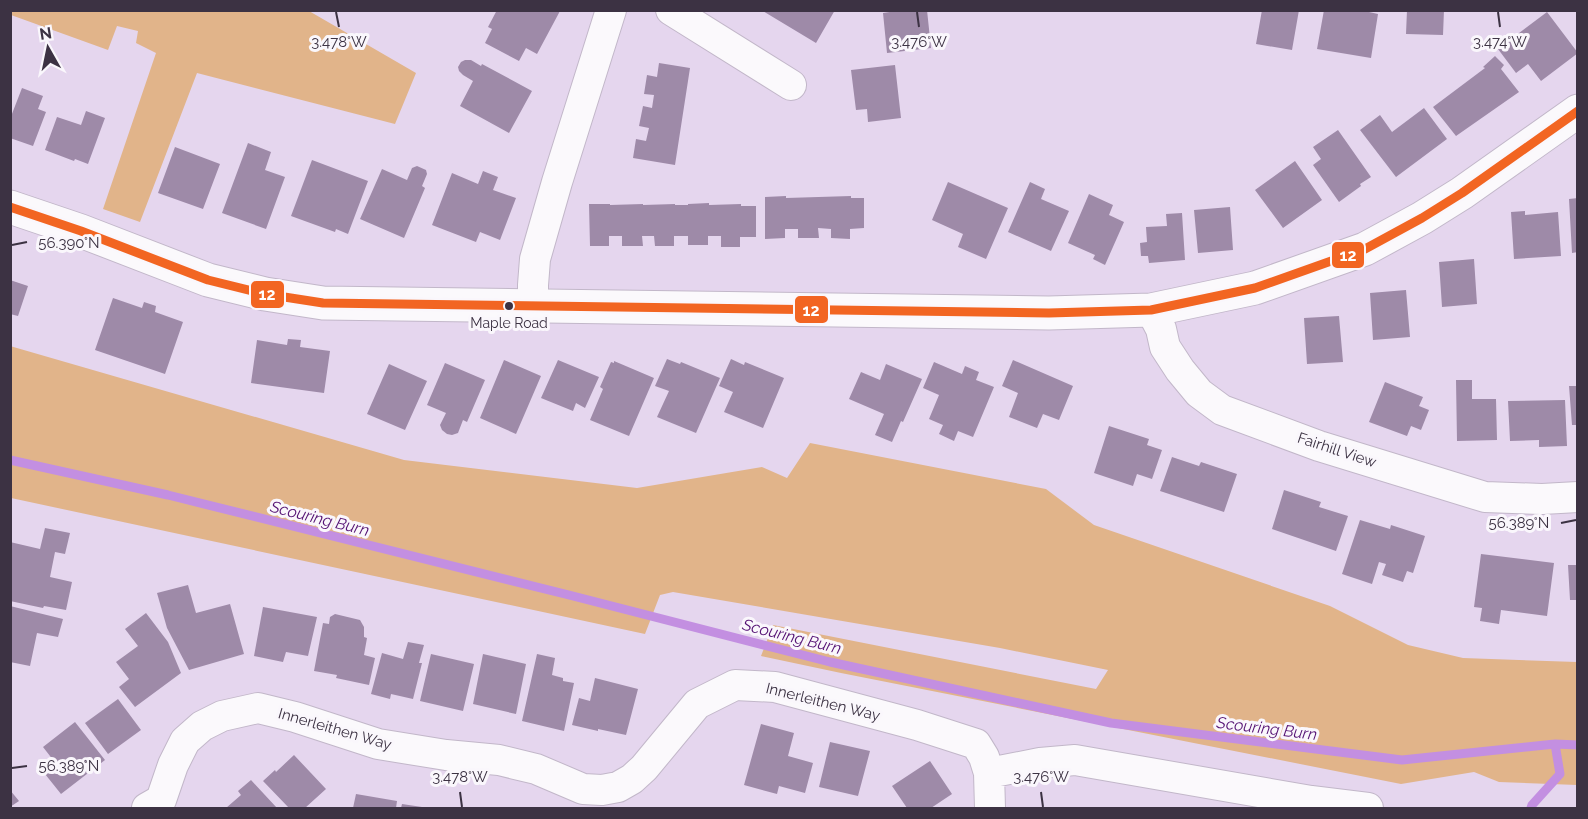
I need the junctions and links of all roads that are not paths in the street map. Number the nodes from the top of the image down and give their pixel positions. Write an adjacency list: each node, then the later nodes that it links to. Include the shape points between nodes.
1 (611, 10): 6 (street, via 535,259)
2 (671, 10): 3 (street)
3 (791, 85)
4 (1578, 111): 7 (street, via 1462,193 1365,249 1255,288)
5 (10, 207): 6 (street, via 207,280 265,294 323,303)
6 (533, 306): 7 (street, via 1049,313)
7 (1151, 310): 8 (street, Fairhill View, via 1165,347 1180,370 1199,393 1222,410 1319,446 1485,497)
8 (1578, 497)
9 (988, 773): 10 (street, via 1076,760); 11 (street, Innerleithen Way, via 976,744 776,687 735,685 697,704 644,768 618,787 583,789 536,769 499,760 378,744 258,708 222,716 185,741); 12 (street, Innerleithen Way)
10 (1311, 805): 13 (street)
11 (160, 806)
12 (990, 808)
13 (1368, 808)

